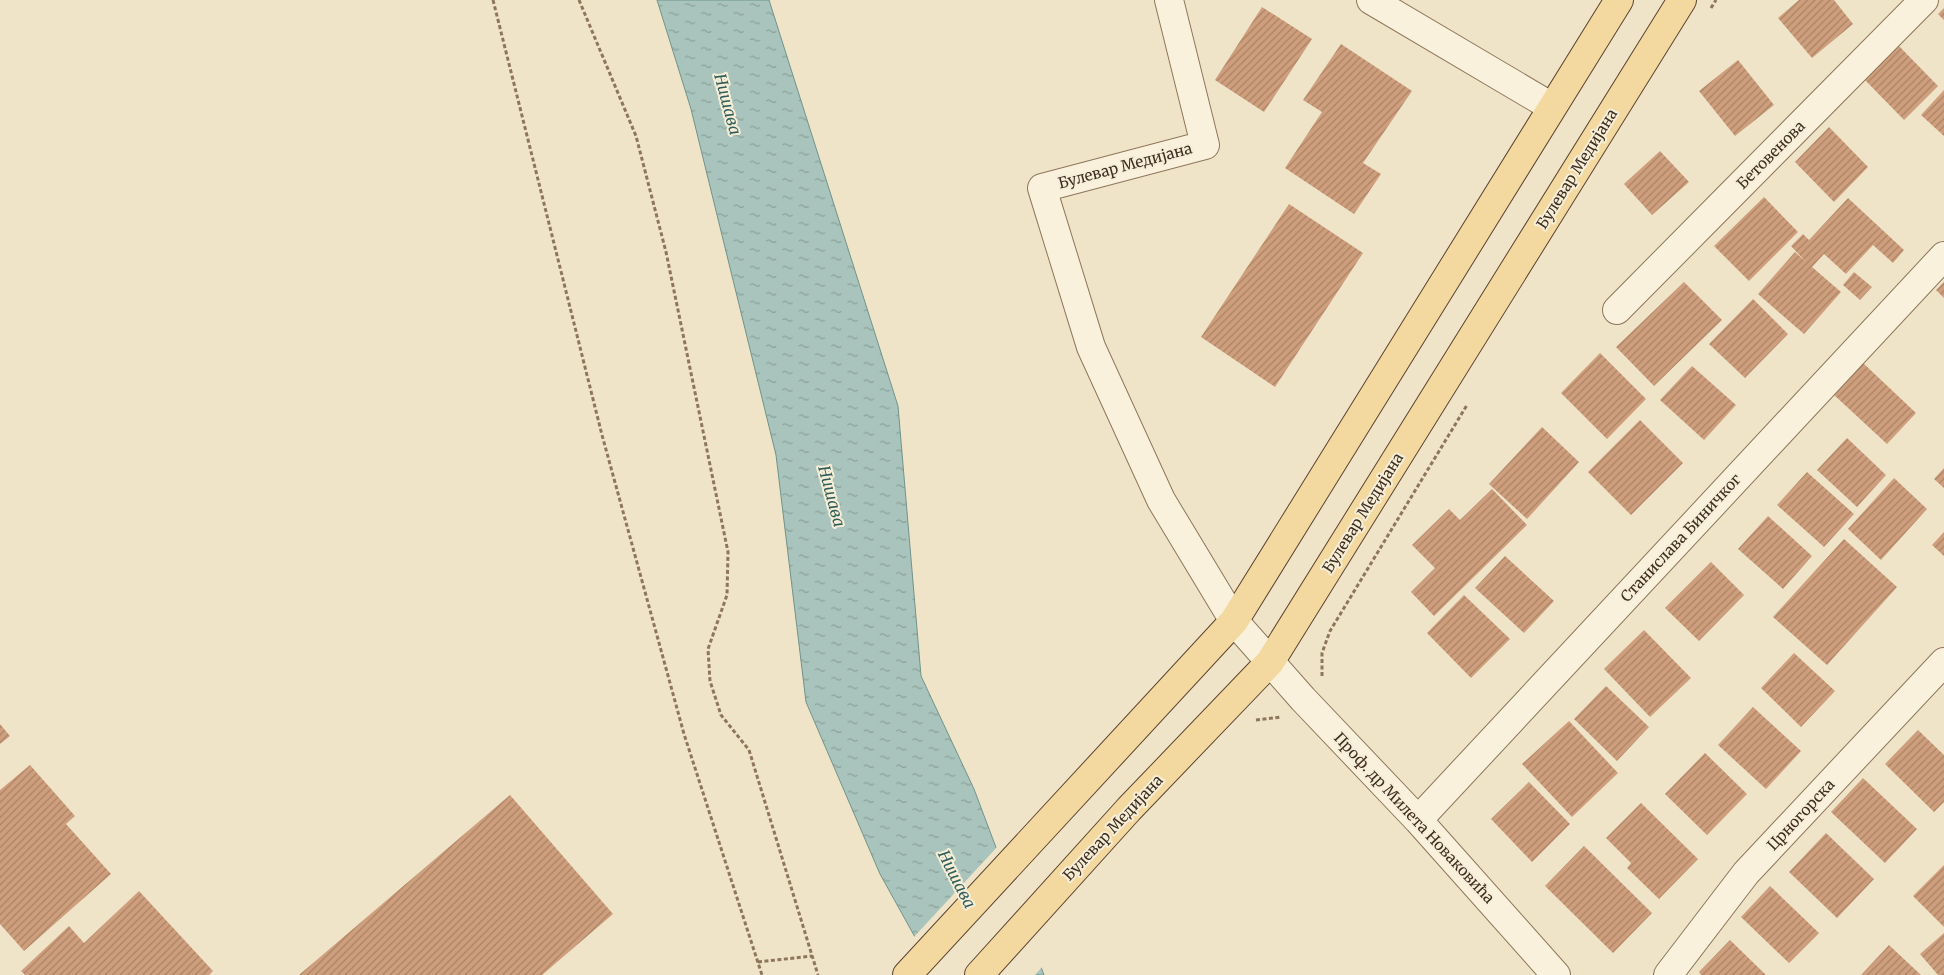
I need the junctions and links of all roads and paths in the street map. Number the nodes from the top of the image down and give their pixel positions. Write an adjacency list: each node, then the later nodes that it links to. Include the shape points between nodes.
1 (494, 0): 16 (path, via 602,435 684,734)
2 (579, 0): 15 (path, via 636,136 666,252 728,552 727,595 708,649 710,681 721,715 749,750)
3 (1169, 0): 11 (street, Булевар Медијана, via 1205,145 1042,188 1091,347 1161,500)
4 (1371, 0): 8 (street)
5 (1618, 0): 8 (main road)
6 (1682, 0): 12 (main road, Булевар Медијана)
7 (1924, 0): 10 (street, Бетовенова)
8 (1552, 107): 11 (main road)
9 (1944, 256): 14 (street, Станислава Биничког)
10 (1617, 310)
11 (1234, 621): 12 (street, Проф. др Милета Новаковића); 19 (main road)
12 (1270, 662): 14 (street, Проф. др Милета Новаковића); 20 (main road, Булевар Медијана, via 1129,809)
13 (1944, 662): 22 (street, Црногорска, via 1746,874)
14 (1418, 820): 21 (street, Проф. др Милета Новаковића)
15 (812, 956): 16 (path); 18 (path)
16 (758, 962): 17 (path)
17 (762, 975)
18 (818, 975)
19 (907, 975)
20 (979, 975)
21 (1556, 975)
22 (1668, 975)

